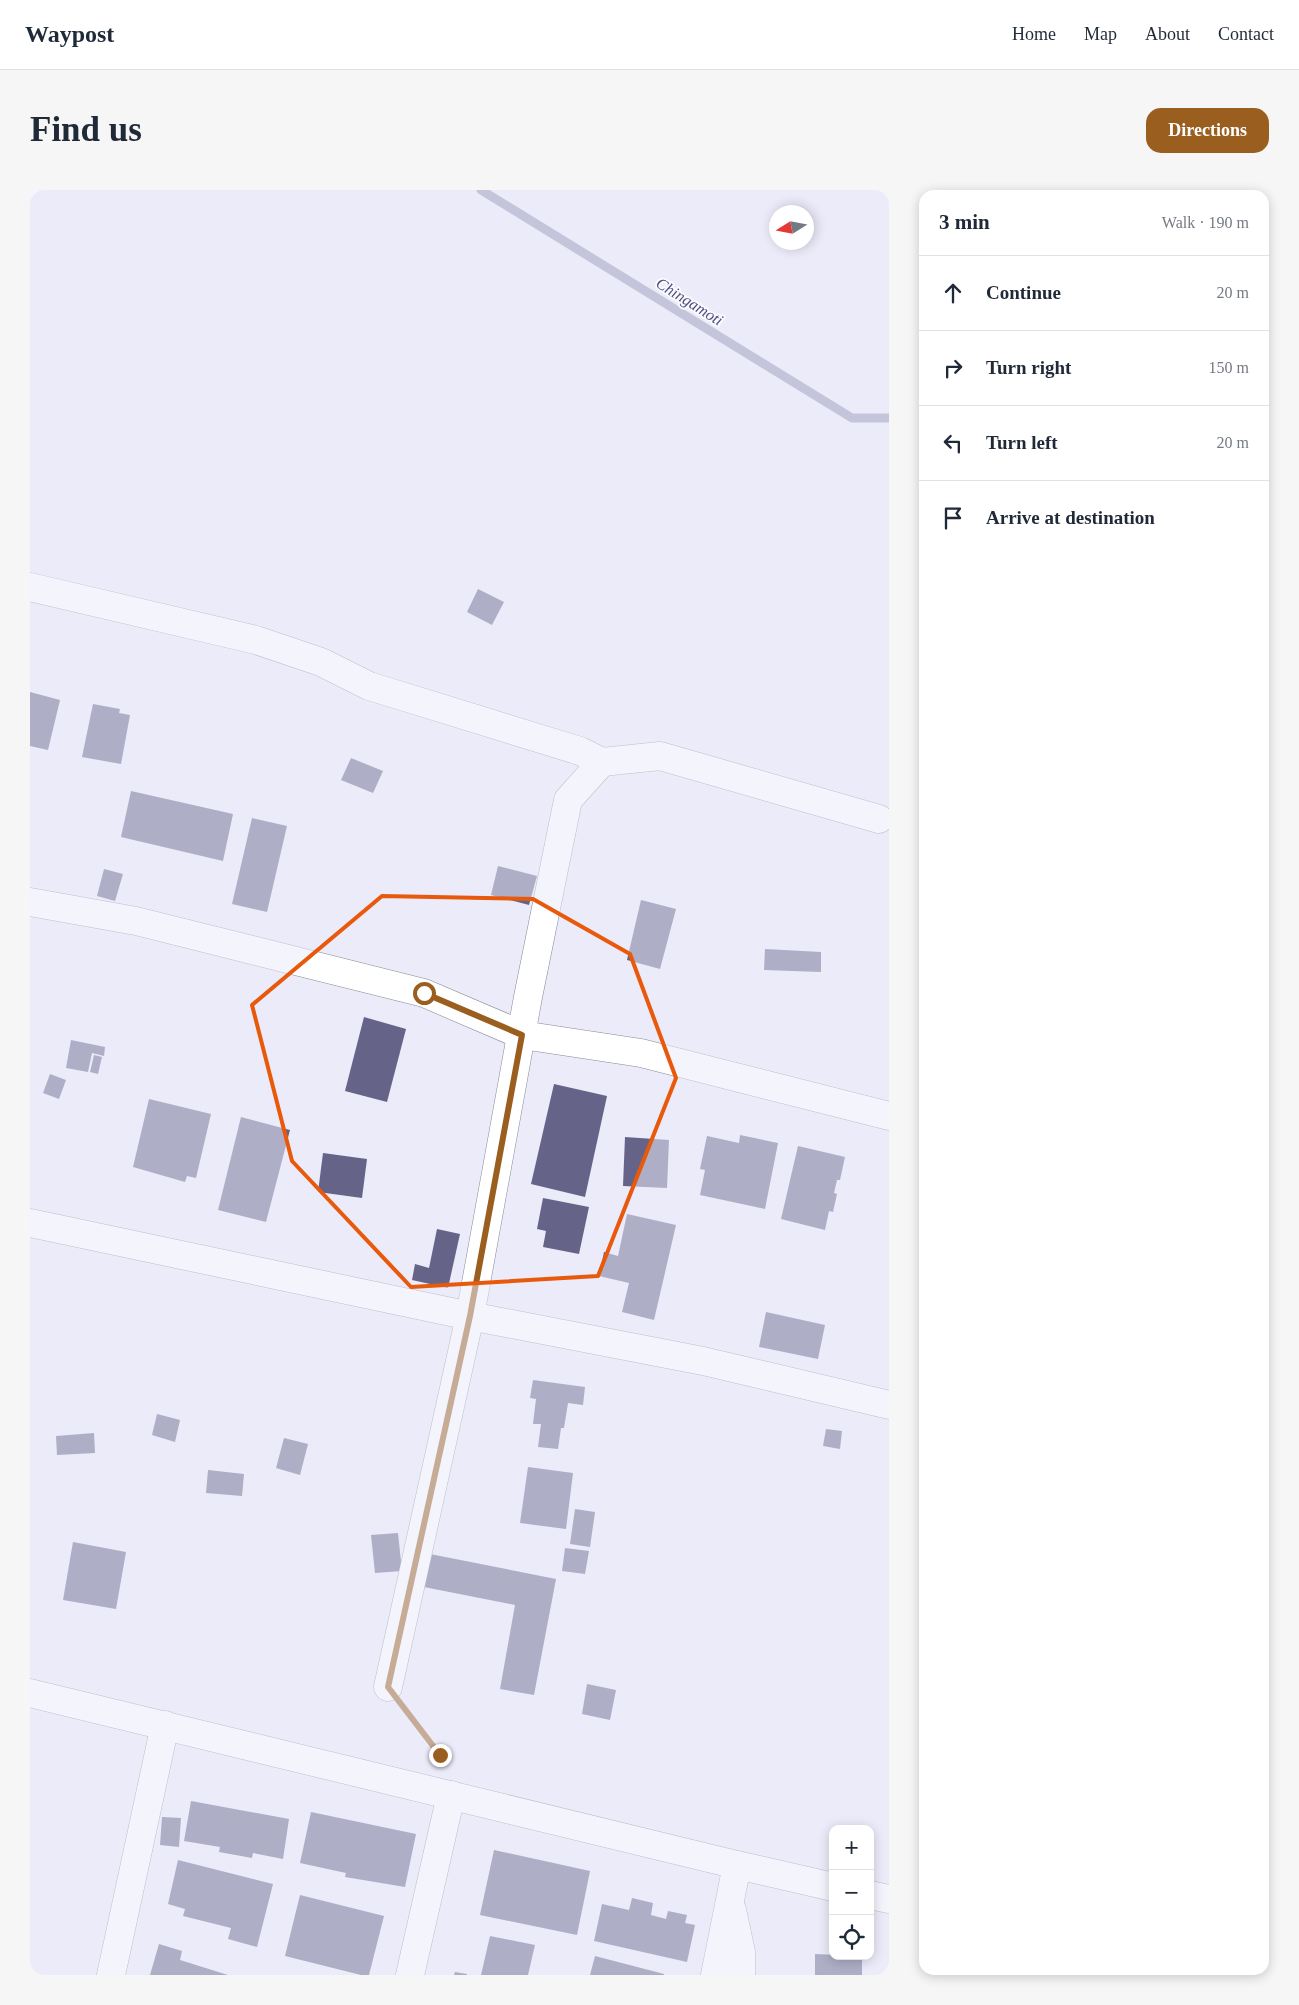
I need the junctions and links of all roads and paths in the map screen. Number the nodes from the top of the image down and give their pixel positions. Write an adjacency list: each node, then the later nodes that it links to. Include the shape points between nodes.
1 (30, 587): 2 (street, via 256,640 321,662 369,686 580,751)
2 (602, 762): 3 (street, via 660,756); 5 (street, via 568,800)
3 (879, 819)
4 (30, 902): 5 (street, via 136,921 424,993)
5 (522, 1035): 6 (street, via 641,1053); 8 (street)
6 (889, 1116)
7 (30, 1224): 8 (street)
8 (470, 1316): 9 (street, via 703,1361); 10 (street)
9 (889, 1405)
10 (388, 1687): 13 (path, via 440,1755)
11 (30, 1693): 12 (street)
12 (165, 1725): 13 (street); 19 (street)
13 (452, 1796): 14 (street); 20 (street)
14 (737, 1865): 15 (street); 18 (street)
15 (829, 1886)
16 (874, 1896): 17 (street)
17 (889, 1899)
18 (730, 1902): 21 (street); 22 (street, via 741,1952)
19 (111, 1975)
20 (410, 1975)
21 (715, 1975)
22 (741, 1975)

